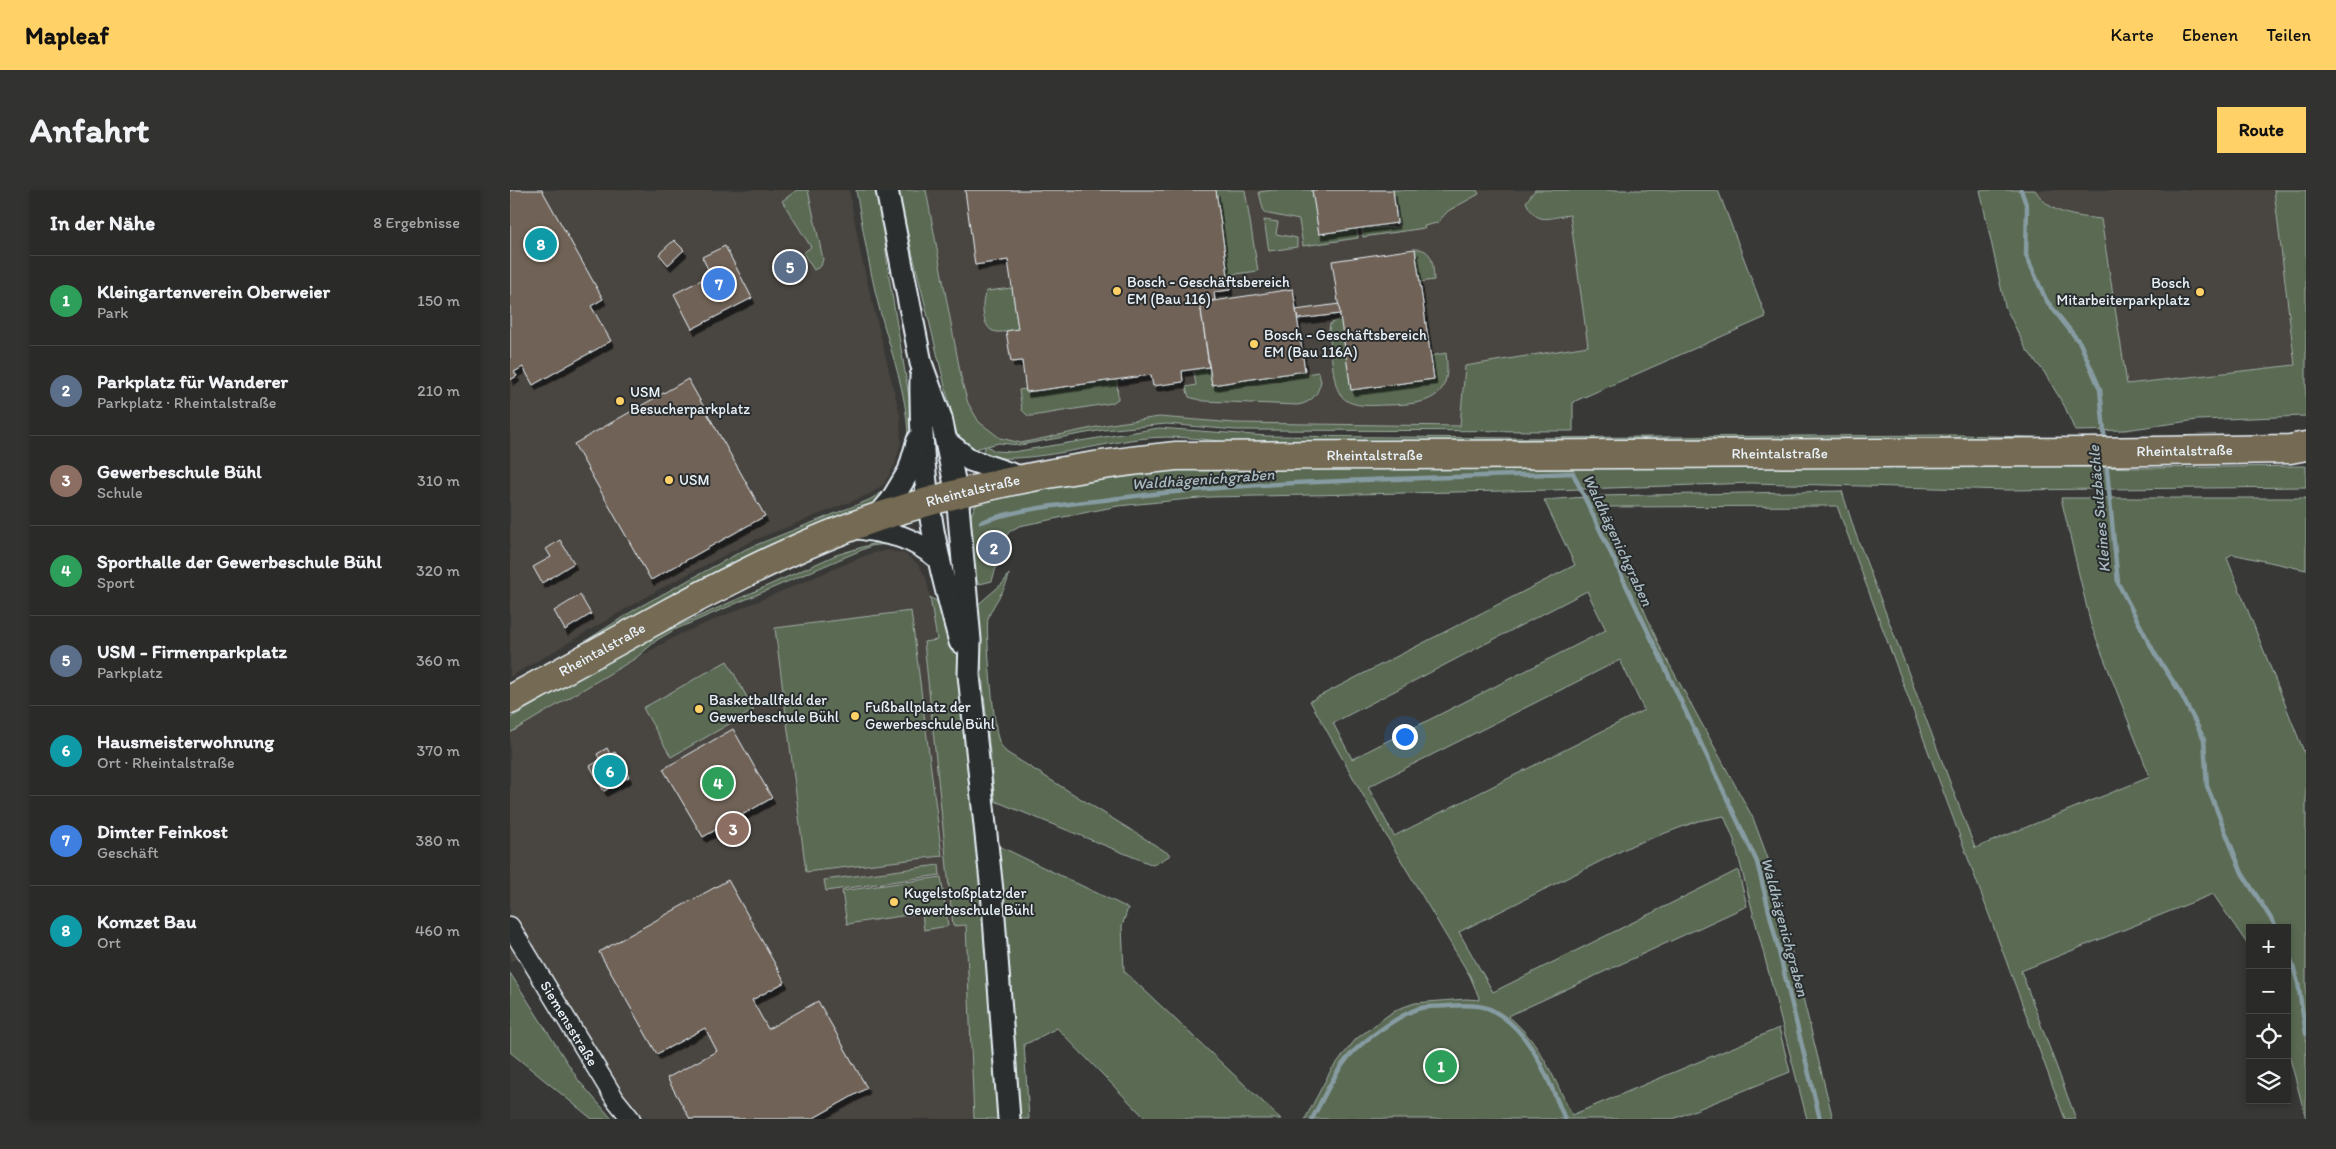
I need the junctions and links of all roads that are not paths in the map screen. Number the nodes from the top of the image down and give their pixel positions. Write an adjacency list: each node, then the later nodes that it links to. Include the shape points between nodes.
1 (887, 190): 2 (street)
2 (921, 363): 3 (street); 4 (street)
3 (920, 430): 8 (street); 9 (street, via 909,471)
4 (947, 442): 6 (street, via 970,460); 7 (street)
5 (2301, 448): 6 (main road, Rheintalstraße, via 1176,456)
6 (1024, 478): 7 (main road, Rheintalstraße)
7 (957, 494): 8 (main road, Rheintalstraße); 11 (street, via 970,640)
8 (928, 502): 9 (main road, Rheintalstraße); 10 (street)
9 (865, 522): 10 (street, via 916,542); 12 (main road, Rheintalstraße, via 728,581)
10 (939, 559): 11 (street)
11 (969, 675): 15 (street, via 992,891)
12 (510, 700)
13 (510, 926): 14 (street, Siemensstraße, via 615,1099)
14 (631, 1119)
15 (1009, 1119)

